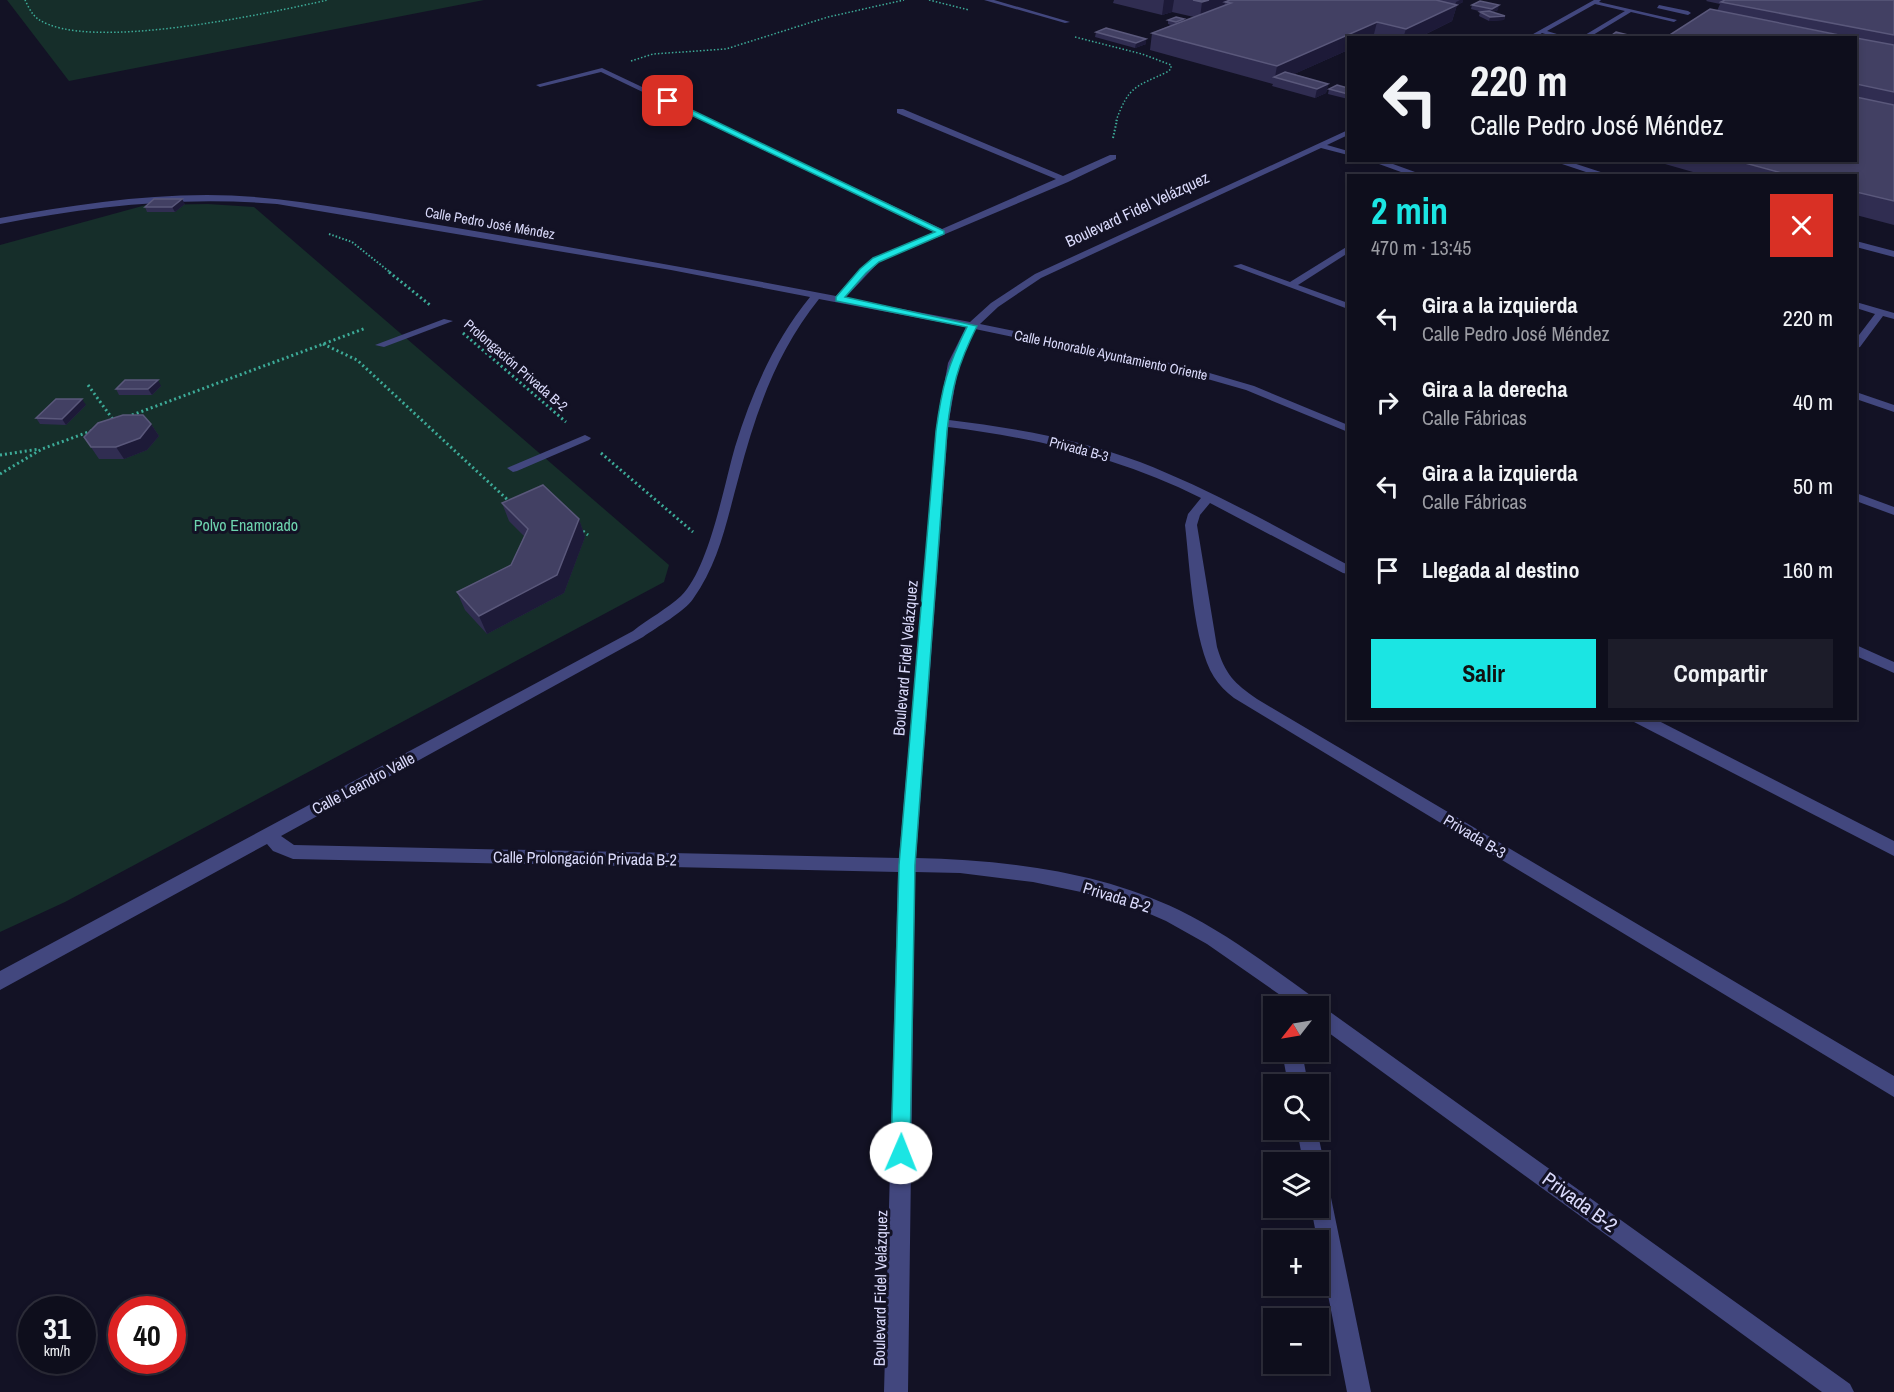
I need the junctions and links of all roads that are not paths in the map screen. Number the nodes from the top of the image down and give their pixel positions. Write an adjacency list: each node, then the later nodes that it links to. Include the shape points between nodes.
1 (987, 0): 7 (street)
2 (1595, 1): 4 (street); 8 (street)
3 (1648, 4): 5 (street)
4 (1630, 10): 6 (street); 11 (street)
5 (1688, 13)
6 (1674, 20)
7 (1066, 22)
8 (1541, 31): 9 (street); 10 (street)
9 (1532, 36)
10 (1560, 36)
11 (1585, 36)
12 (540, 85): 24 (street, via 602,70)
13 (900, 111): 22 (street)
14 (1347, 132): 15 (street, Boulevard Fidel Velázquez)
15 (1320, 145): 16 (street); 37 (street, Boulevard Fidel Velázquez, via 1038,276)
16 (1347, 153)
17 (1113, 157): 22 (street)
18 (1378, 162): 20 (street)
19 (1561, 162): 21 (street)
20 (1416, 174)
21 (1602, 174)
22 (1065, 180): 24 (street)
23 (0, 220): 30 (street, Calle Pedro José Méndez, via 92,204 189,196 244,198)
24 (941, 232): 31 (street, via 876,260)
25 (1857, 244): 27 (street)
26 (1347, 250): 29 (street)
27 (1894, 254)
28 (1238, 266): 29 (street)
29 (1291, 285): 33 (street)
30 (818, 294): 31 (street, Calle Pedro José Méndez); 53 (street, Calle Leandro Valle, via 799,314 753,409 708,563 687,598 638,634)
31 (839, 299): 37 (street, Calle Pedro José Méndez)
32 (1857, 305): 34 (street)
33 (1347, 306)
34 (1881, 312): 35 (street); 38 (street)
35 (1894, 316)
36 (448, 321): 39 (street)
37 (972, 326): 42 (street, Boulevard Fidel Velázquez, via 947,386); 43 (street, Calle Honorable Ayuntamiento Oriente, via 1185,369 1250,388)
38 (1857, 344)
39 (380, 345)
40 (1857, 396): 41 (street)
41 (1894, 409)
42 (943, 423): 47 (street, Privada B-3, via 1011,432 1106,455); 55 (street, Boulevard Fidel Velázquez)
43 (1347, 429)
44 (585, 438): 45 (street)
45 (513, 468)
46 (1857, 497): 48 (street)
47 (1208, 498): 49 (street, Privada B-3); 59 (street, Privada B-3, via 1194,514 1191,525 1211,651 1220,675 1232,689)
48 (1894, 511)
49 (1347, 569)
50 (1857, 650): 51 (street)
51 (1894, 668)
52 (1643, 720): 54 (street)
53 (269, 834): 55 (street, Calle Prolongación Privada B-2, via 279,846 293,852); 56 (street, Calle Leandro Valle)
54 (1894, 849)
55 (907, 865): 57 (street, Privada B-2, via 1028,873 1152,906 1200,931); 61 (street, Boulevard Fidel Velázquez)
56 (0, 981)
57 (1292, 996)
58 (1329, 1022): 63 (street, Privada B-2)
59 (1894, 1087)
60 (1324, 1218): 62 (street)
61 (896, 1392)
62 (1359, 1392)
63 (1842, 1392)

